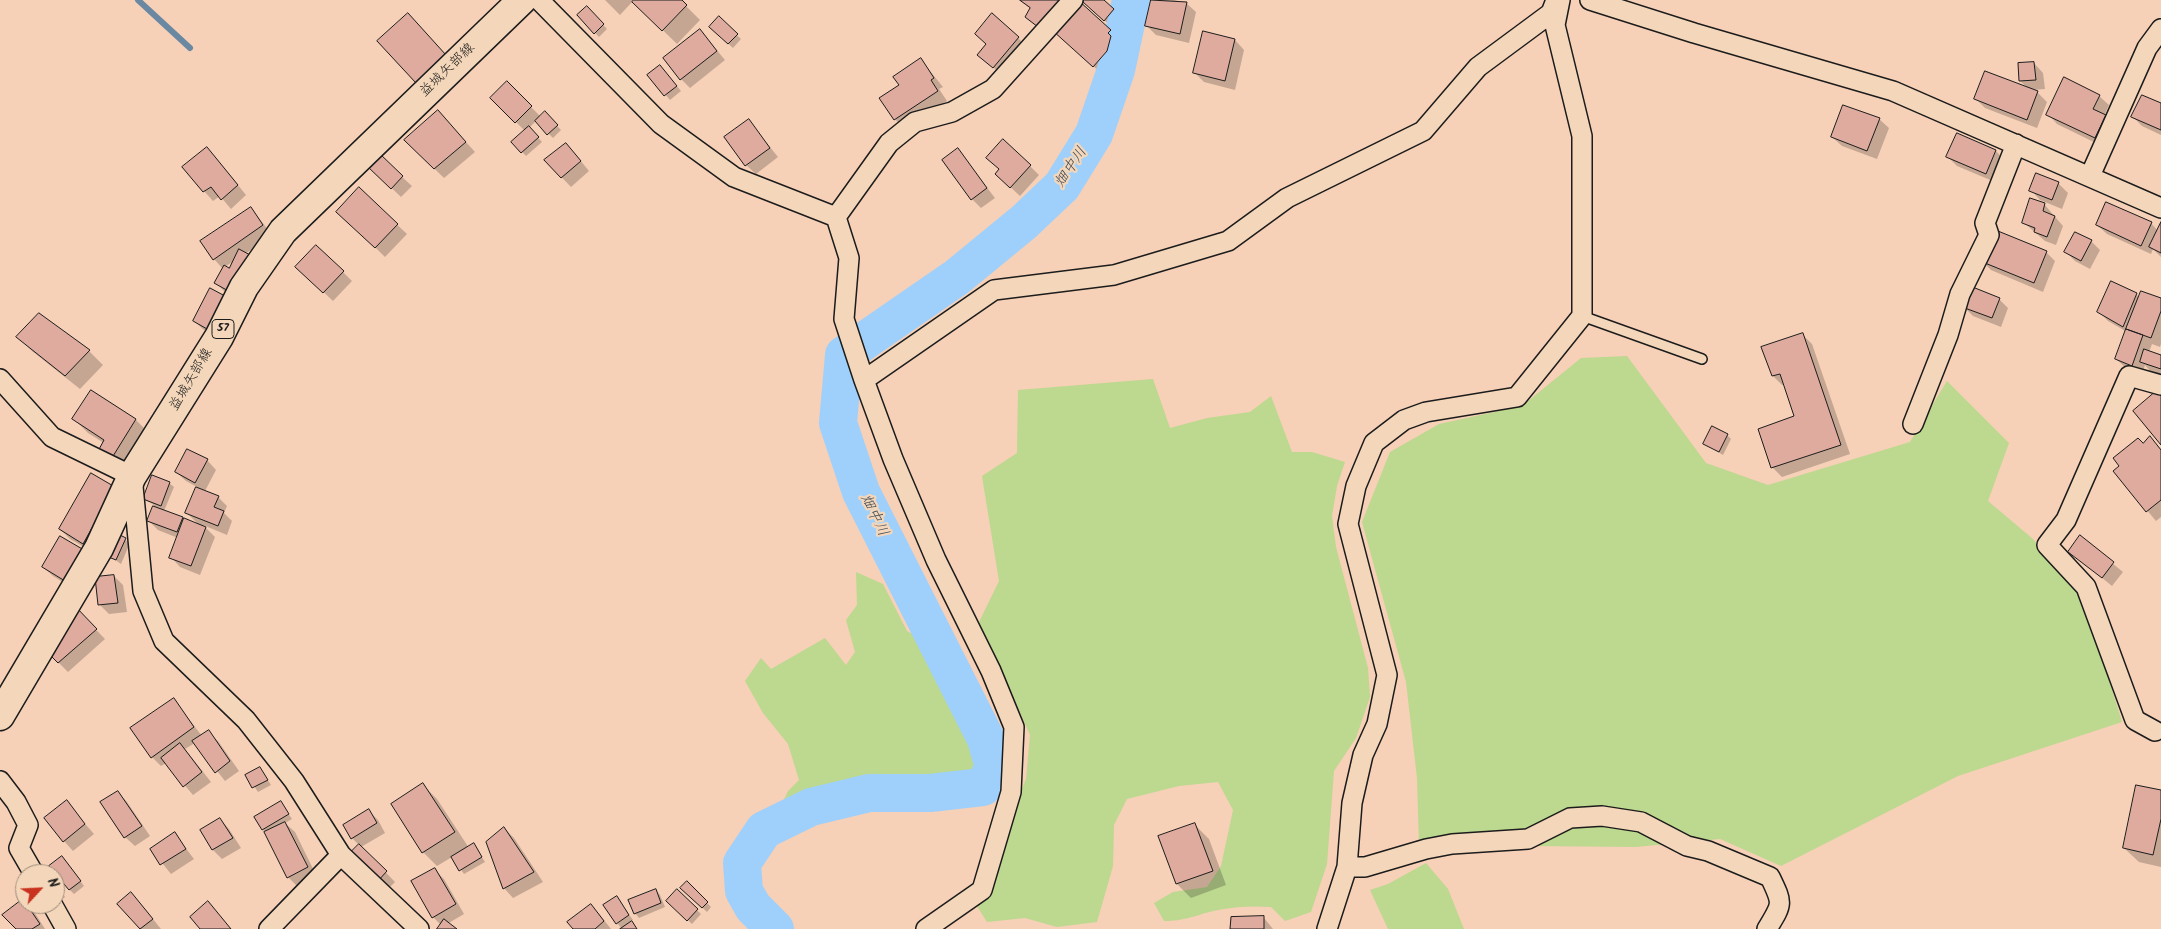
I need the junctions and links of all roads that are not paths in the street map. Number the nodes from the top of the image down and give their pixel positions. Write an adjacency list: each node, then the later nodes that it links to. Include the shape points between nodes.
1 (522, 0): 17 (main road, 益城矢部線 / 57, via 283,231 244,287 219,337)
2 (539, 0): 10 (street, via 661,124 734,177)
3 (1073, 0): 10 (street, via 993,89 952,112 915,122 889,143)
4 (1558, 0): 11 (street, via 1555,25 1582,136); 13 (street, via 1551,13 1478,66 1423,131 1287,198 1228,241 1114,276 994,290)
5 (1590, 0): 7 (street, via 1694,34 1893,91)
6 (2161, 29): 8 (street, via 2148,48)
7 (2016, 144): 8 (street); 16 (street, via 1985,223 1990,234 1960,294 1948,335)
8 (2090, 176): 9 (street)
9 (2161, 208)
10 (836, 217): 13 (street, via 849,258 844,320)
11 (1582, 316): 12 (lane); 23 (street, via 1517,397 1426,412 1404,420 1374,443 1356,486 1348,524 1387,675 1377,724 1363,755 1352,803)
12 (1702, 359)
13 (863, 376): 28 (street, via 893,459 936,560 991,671 1014,726 1011,792 982,890)
14 (0, 379): 17 (street, via 52,437)
15 (2161, 386): 19 (street, via 2129,376 2066,520 2047,545 2086,587 2135,720)
16 (1913, 424)
17 (132, 476): 18 (main road, 益城矢部線 / 57, via 99,548); 21 (street, via 143,591 164,641 246,720 294,781)
18 (0, 716)
19 (2155, 731)
20 (0, 781): 22 (street, via 28,825 19,848)
21 (342, 855): 26 (street); 27 (street)
22 (28, 864)
23 (1347, 867): 29 (street); 30 (street, via 1365,868 1452,844 1528,839 1570,818 1617,817 1640,822 1687,846 1708,851 1770,877 1781,899)
24 (58, 914): 25 (street)
25 (66, 929)
26 (269, 929)
27 (419, 929)
28 (926, 929)
29 (1327, 929)
30 (1768, 929)

